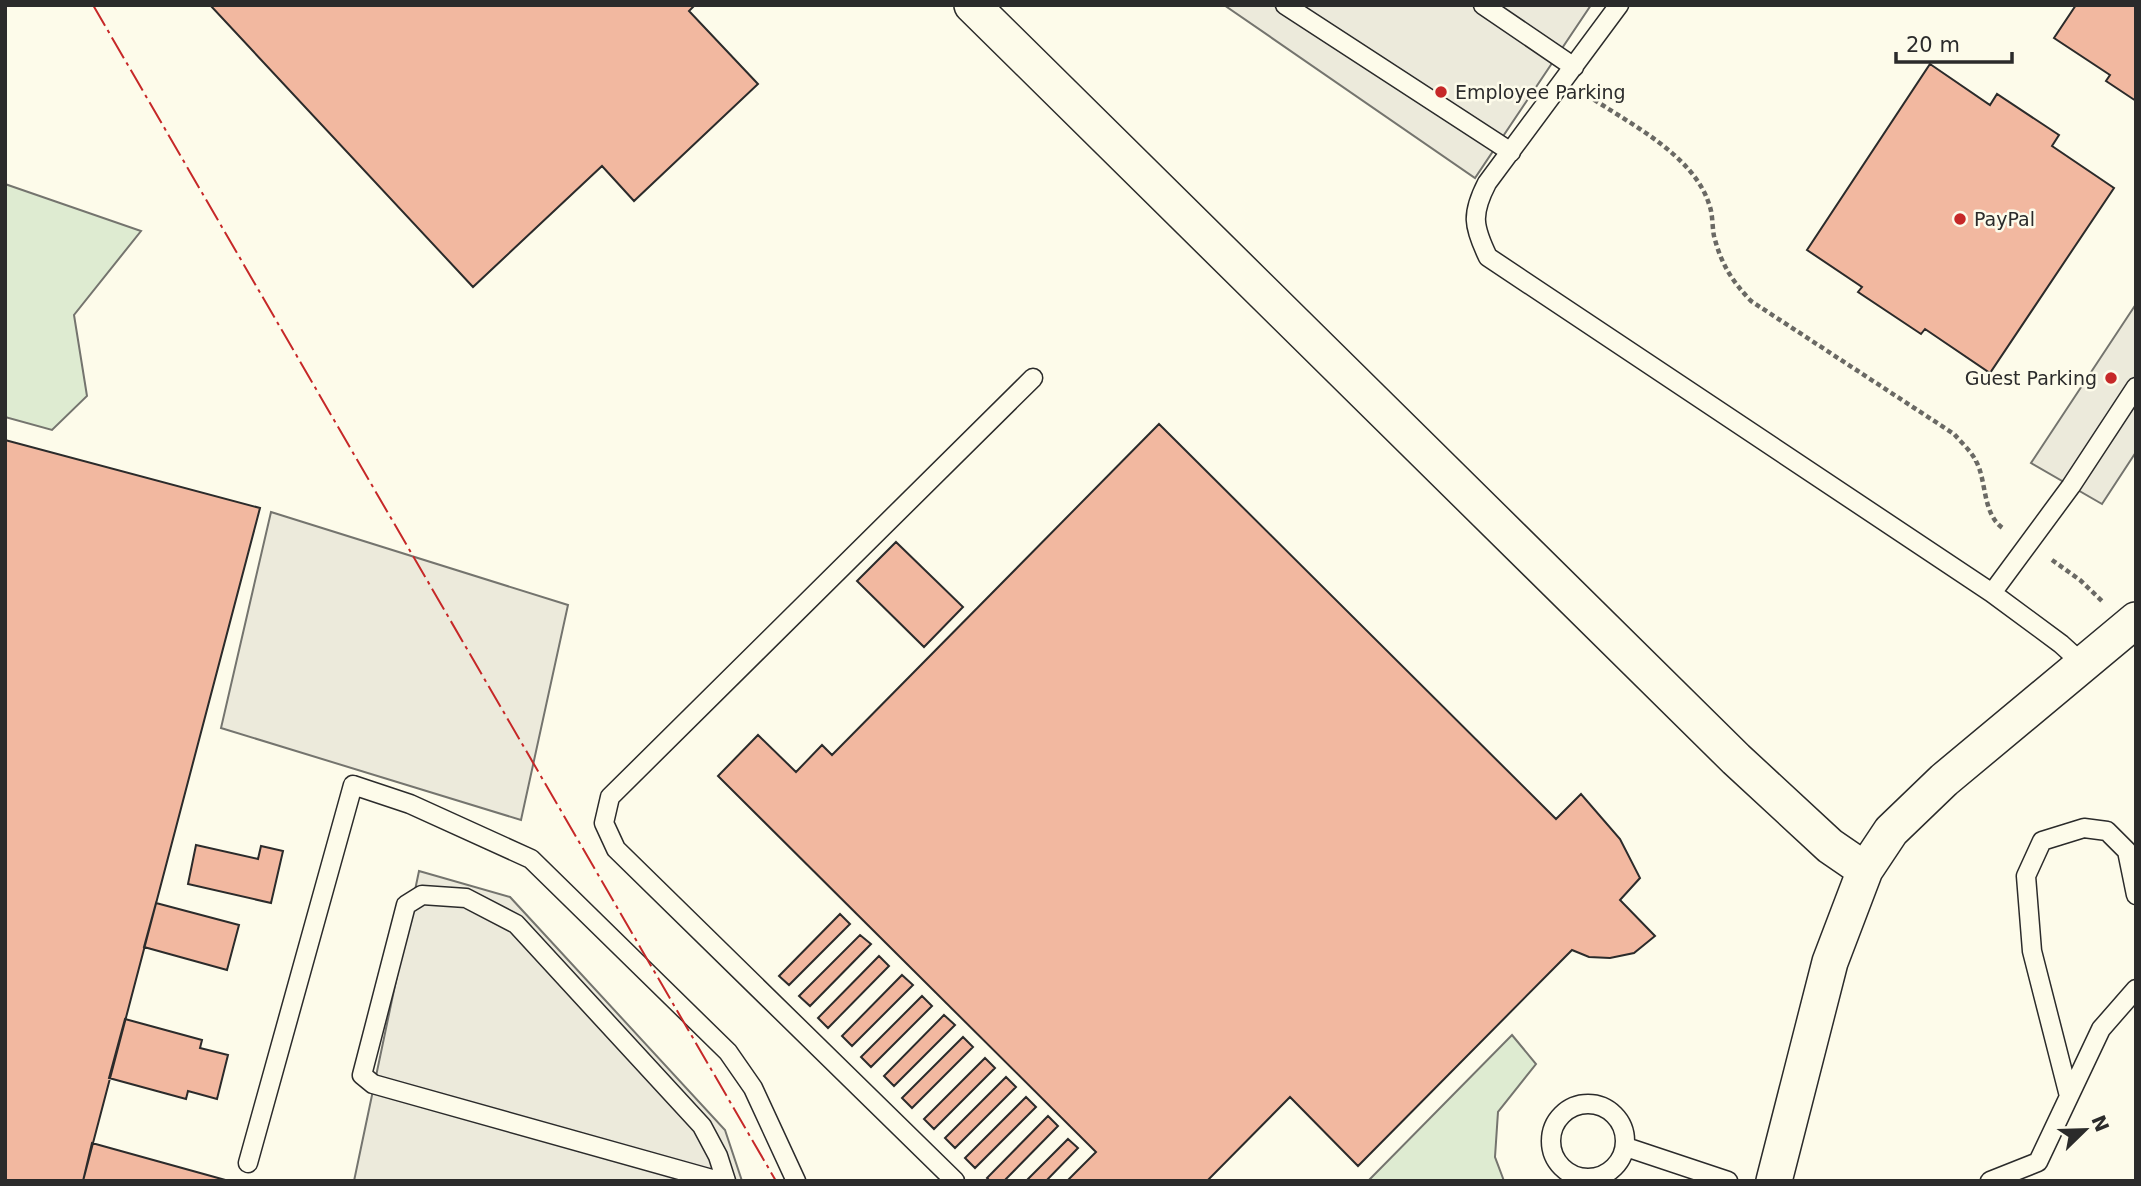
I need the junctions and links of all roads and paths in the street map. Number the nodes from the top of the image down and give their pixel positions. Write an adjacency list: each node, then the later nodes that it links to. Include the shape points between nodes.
1 (972, 5): 13 (street, via 1736,759 1830,846)
2 (1285, 5): 6 (lane)
3 (1483, 5): 5 (lane)
4 (1619, 5): 5 (lane)
5 (1569, 74): 6 (lane); 9 (path, via 1688,167 1709,203 1714,237 1731,279 1751,301 1954,434 1976,461 1989,508 1999,525)
6 (1511, 152): 10 (lane, via 1476,203 1476,233 1488,257)
7 (1033, 378): 22 (lane, via 610,797 604,823 616,849)
8 (2136, 387): 9 (lane)
9 (2028, 543): 10 (lane); 11 (path)
10 (1992, 593): 12 (lane)
11 (2132, 623): 12 (street)
12 (2083, 664): 13 (street, via 1944,780 1891,831)
13 (1865, 870): 24 (street, via 1830,962)
14 (2136, 895): 16 (lane, via 2127,851 2107,831 2084,828 2042,841 2026,876 2032,951)
15 (2136, 989): 16 (lane, via 2101,1029)
16 (2069, 1096): 25 (lane, via 2038,1161)
17 (1626, 1147): 17 (lane, via 1616,1168 1595,1179 1583,1178 1571,1176 1554,1160 1550,1136 1560,1115 1570,1109 1581,1103 1605,1106 1622,1123); 23 (lane)
18 (248, 1163): 21 (lane, via 353,785 410,804 531,859 728,1052 753,1088)
19 (719, 1181): 20 (lane, via 373,1084 362,1075 406,905 422,895 466,898 516,924 702,1126)
20 (726, 1181)
21 (796, 1181)
22 (955, 1181)
23 (1728, 1181)
24 (1774, 1181)
25 (1990, 1181)

